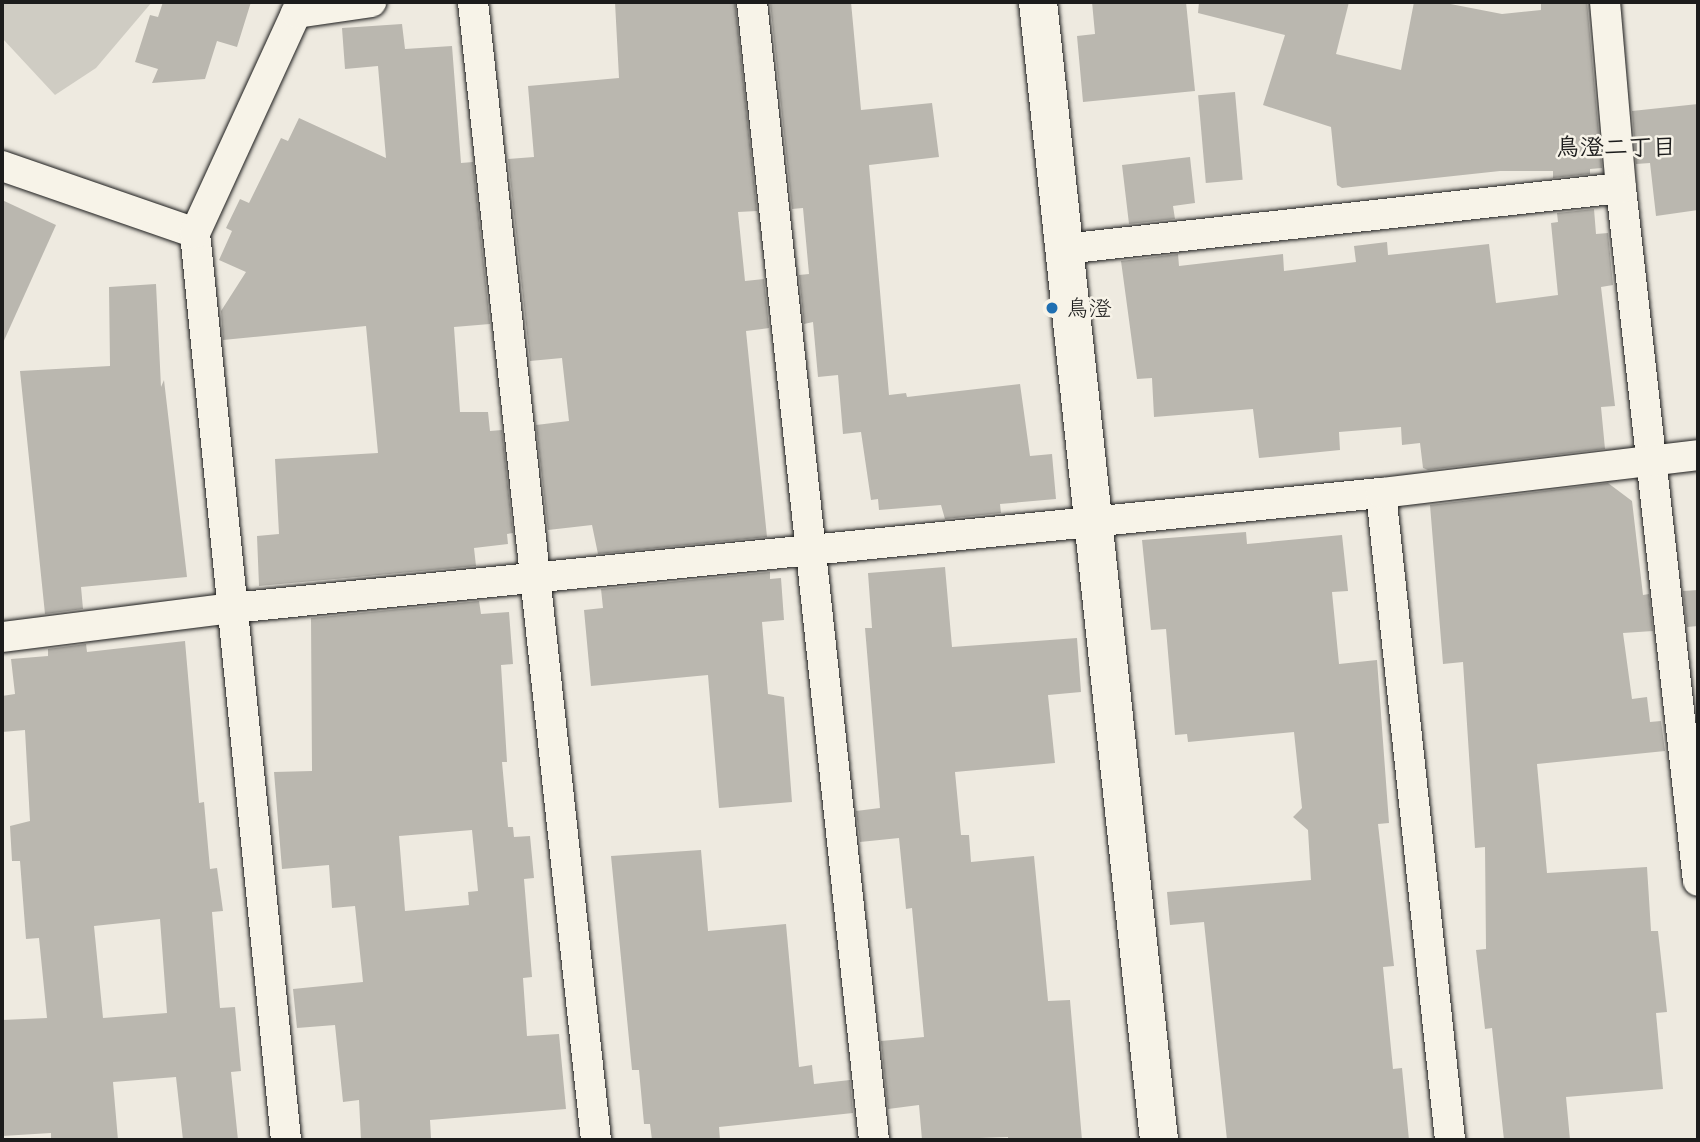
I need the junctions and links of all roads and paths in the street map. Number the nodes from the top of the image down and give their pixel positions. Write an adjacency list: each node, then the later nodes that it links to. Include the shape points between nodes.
1 (371, 2): 8 (street, via 296,13)
2 (473, 2): 15 (street)
3 (752, 2): 14 (street)
4 (1038, 2): 9 (street)
5 (1605, 2): 7 (street)
6 (2, 166): 8 (street)
7 (1621, 188): 9 (street); 11 (street)
8 (195, 233): 16 (street)
9 (1064, 249): 13 (street)
10 (1698, 455): 11 (street)
11 (1650, 459): 12 (street); 18 (street)
12 (1381, 493): 13 (street); 23 (street)
13 (1093, 521): 14 (street); 22 (street)
14 (808, 551): 15 (street); 21 (street)
15 (533, 579): 16 (street); 20 (street)
16 (232, 608): 17 (street); 19 (street)
17 (2, 637)
18 (1698, 881)
19 (286, 1140)
20 (596, 1140)
21 (874, 1140)
22 (1159, 1140)
23 (1450, 1140)

